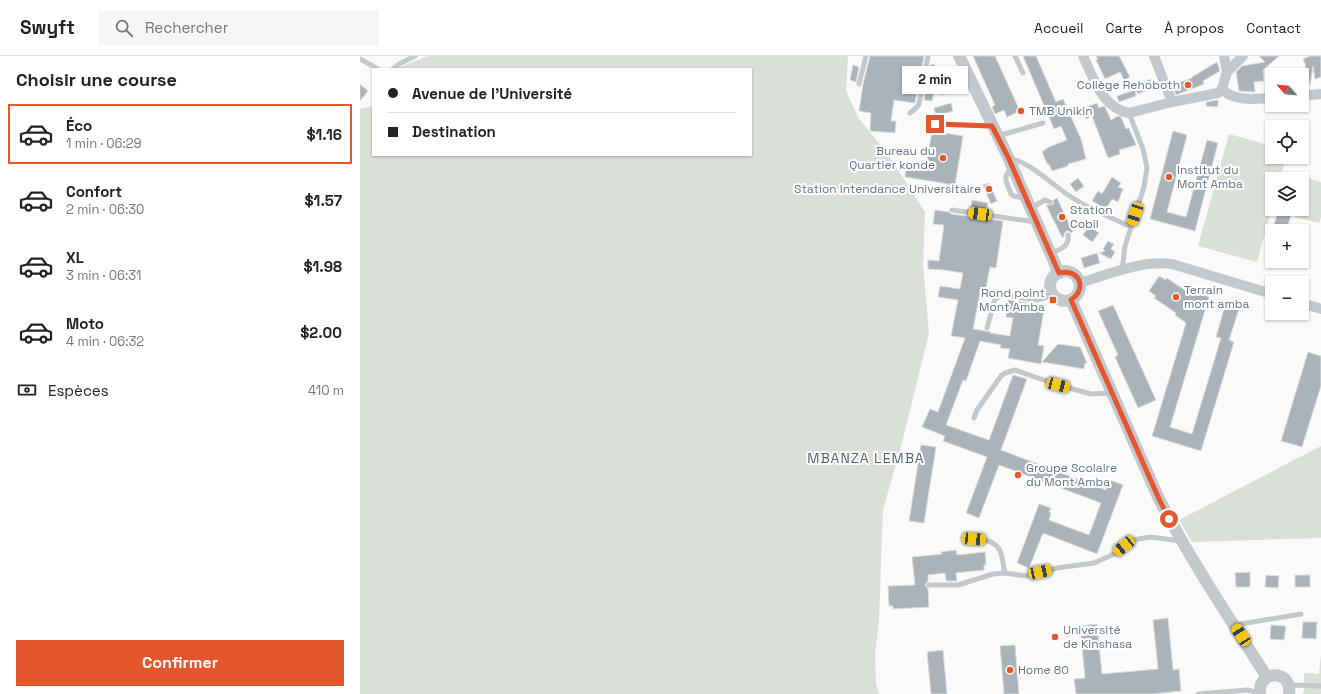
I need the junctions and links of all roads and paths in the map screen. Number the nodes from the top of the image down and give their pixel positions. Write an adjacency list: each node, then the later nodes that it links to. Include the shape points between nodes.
1 (415, 56): 12 (lane)
2 (866, 56): 15 (lane)
3 (928, 56): 21 (lane, via 919,104)
4 (959, 56): 25 (street)
5 (1016, 56): 14 (lane)
6 (1083, 56): 22 (street, via 1101,93 1113,106)
7 (1154, 56): 20 (street)
8 (1224, 56): 13 (street)
9 (1243, 56): 13 (street)
10 (360, 59): 11 (lane)
11 (376, 68)
12 (394, 68)
13 (1227, 72): 16 (street)
14 (1023, 73)
15 (859, 84)
16 (1222, 89): 19 (street, via 1234,97); 20 (street, via 1218,93)
17 (1320, 93): 18 (street)
18 (1309, 95)
19 (1265, 98)
20 (1172, 102): 22 (street)
21 (910, 113)
22 (1128, 113): 31 (lane, via 1143,149 1147,168 1144,187)
23 (1043, 123): 25 (lane)
24 (935, 124): 25 (lane)
25 (995, 131): 26 (street)
26 (1010, 162): 28 (street); 31 (lane, via 1020,160 1028,164 1062,192)
27 (1050, 202): 28 (lane, via 1045,200)
28 (1028, 203): 30 (street)
29 (952, 210): 30 (lane)
30 (1036, 222): 33 (street)
31 (1131, 227): 34 (lane)
32 (1068, 235): 33 (lane, via 1066,246)
33 (1050, 254): 35 (street)
34 (1122, 270): 36 (street); 38 (street, via 1147,264 1166,264)
35 (1059, 273): 36 (street, via 1072,273); 37 (street, via 1051,283)
36 (1080, 283): 39 (street, via 1077,296)
37 (1052, 292): 39 (street, via 1058,299); 42 (lane, via 1037,300 1003,295 995,299)
38 (1265, 292)
39 (1071, 300): 43 (street)
40 (1309, 305): 41 (street)
41 (1321, 309)
42 (987, 328)
43 (1113, 393): 44 (lane, via 1090,394 1015,370 1001,376); 46 (street, via 1159,499)
44 (974, 418)
45 (966, 540): 47 (lane, via 994,543 1000,551)
46 (1182, 541): 47 (lane, via 1150,537 1132,540 1116,553 1094,563 1057,568 1026,576); 50 (street)
47 (1004, 573): 48 (lane, via 958,585)
48 (929, 585)
49 (1301, 614): 50 (lane)
50 (1234, 626): 51 (street)
51 (1267, 677): 53 (street, via 1280,676 1285,679); 54 (street, via 1259,688)
52 (1321, 686): 53 (lane)
53 (1289, 689)
54 (1260, 693): 55 (lane, via 1247,690)
55 (1198, 694)

